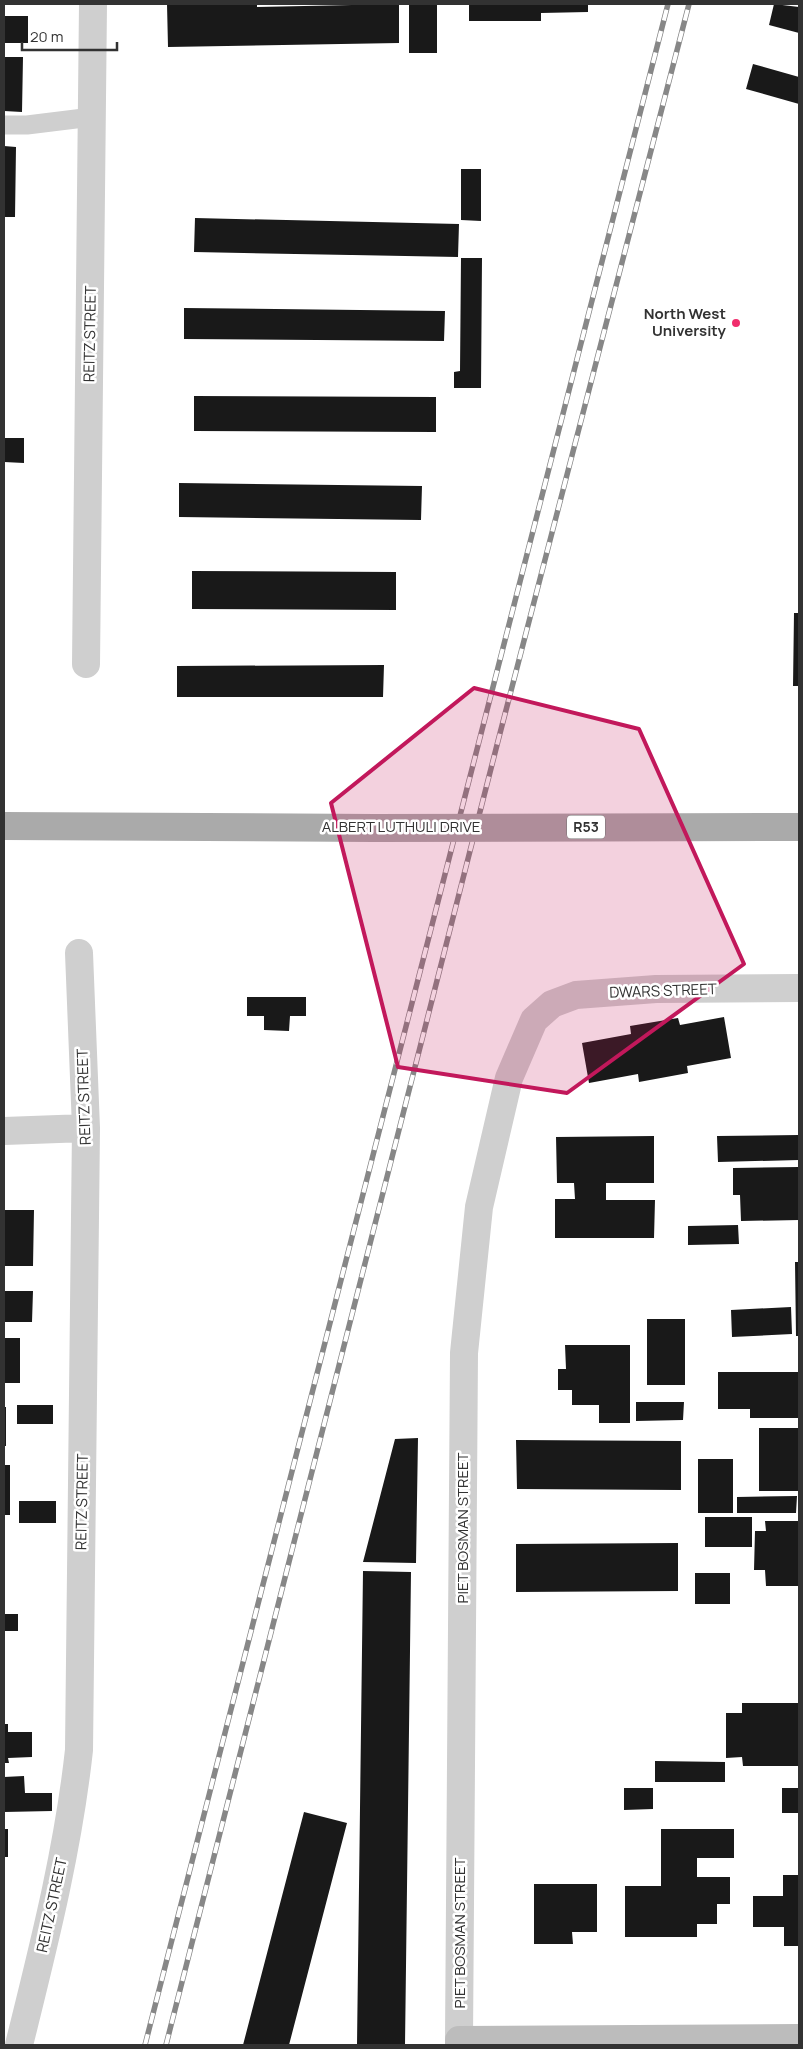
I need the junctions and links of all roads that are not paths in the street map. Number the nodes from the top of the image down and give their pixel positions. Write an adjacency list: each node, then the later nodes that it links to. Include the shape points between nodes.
1 (94, 4): 2 (street, REITZ STREET)
2 (92, 117): 3 (lane); 4 (street, REITZ STREET)
3 (4, 125)
4 (86, 664)
5 (4, 826): 6 (main road, ALBERT LUTHULI DRIVE / R53, bridge)
6 (799, 827)
7 (79, 953): 10 (street, REITZ STREET)
8 (799, 988): 9 (street, DWARS STREET, via 656,989 576,995 552,1004)
9 (534, 1020): 15 (street, PIET BOSMAN STREET, via 509,1078 479,1208 464,1353)
10 (86, 1128): 11 (street); 12 (street, REITZ STREET, via 79,1750 74,1802 54,1904)
11 (4, 1131)
12 (15, 2035)
13 (799, 2038): 14 (street)
14 (647, 2042): 15 (street)
15 (459, 2043)

